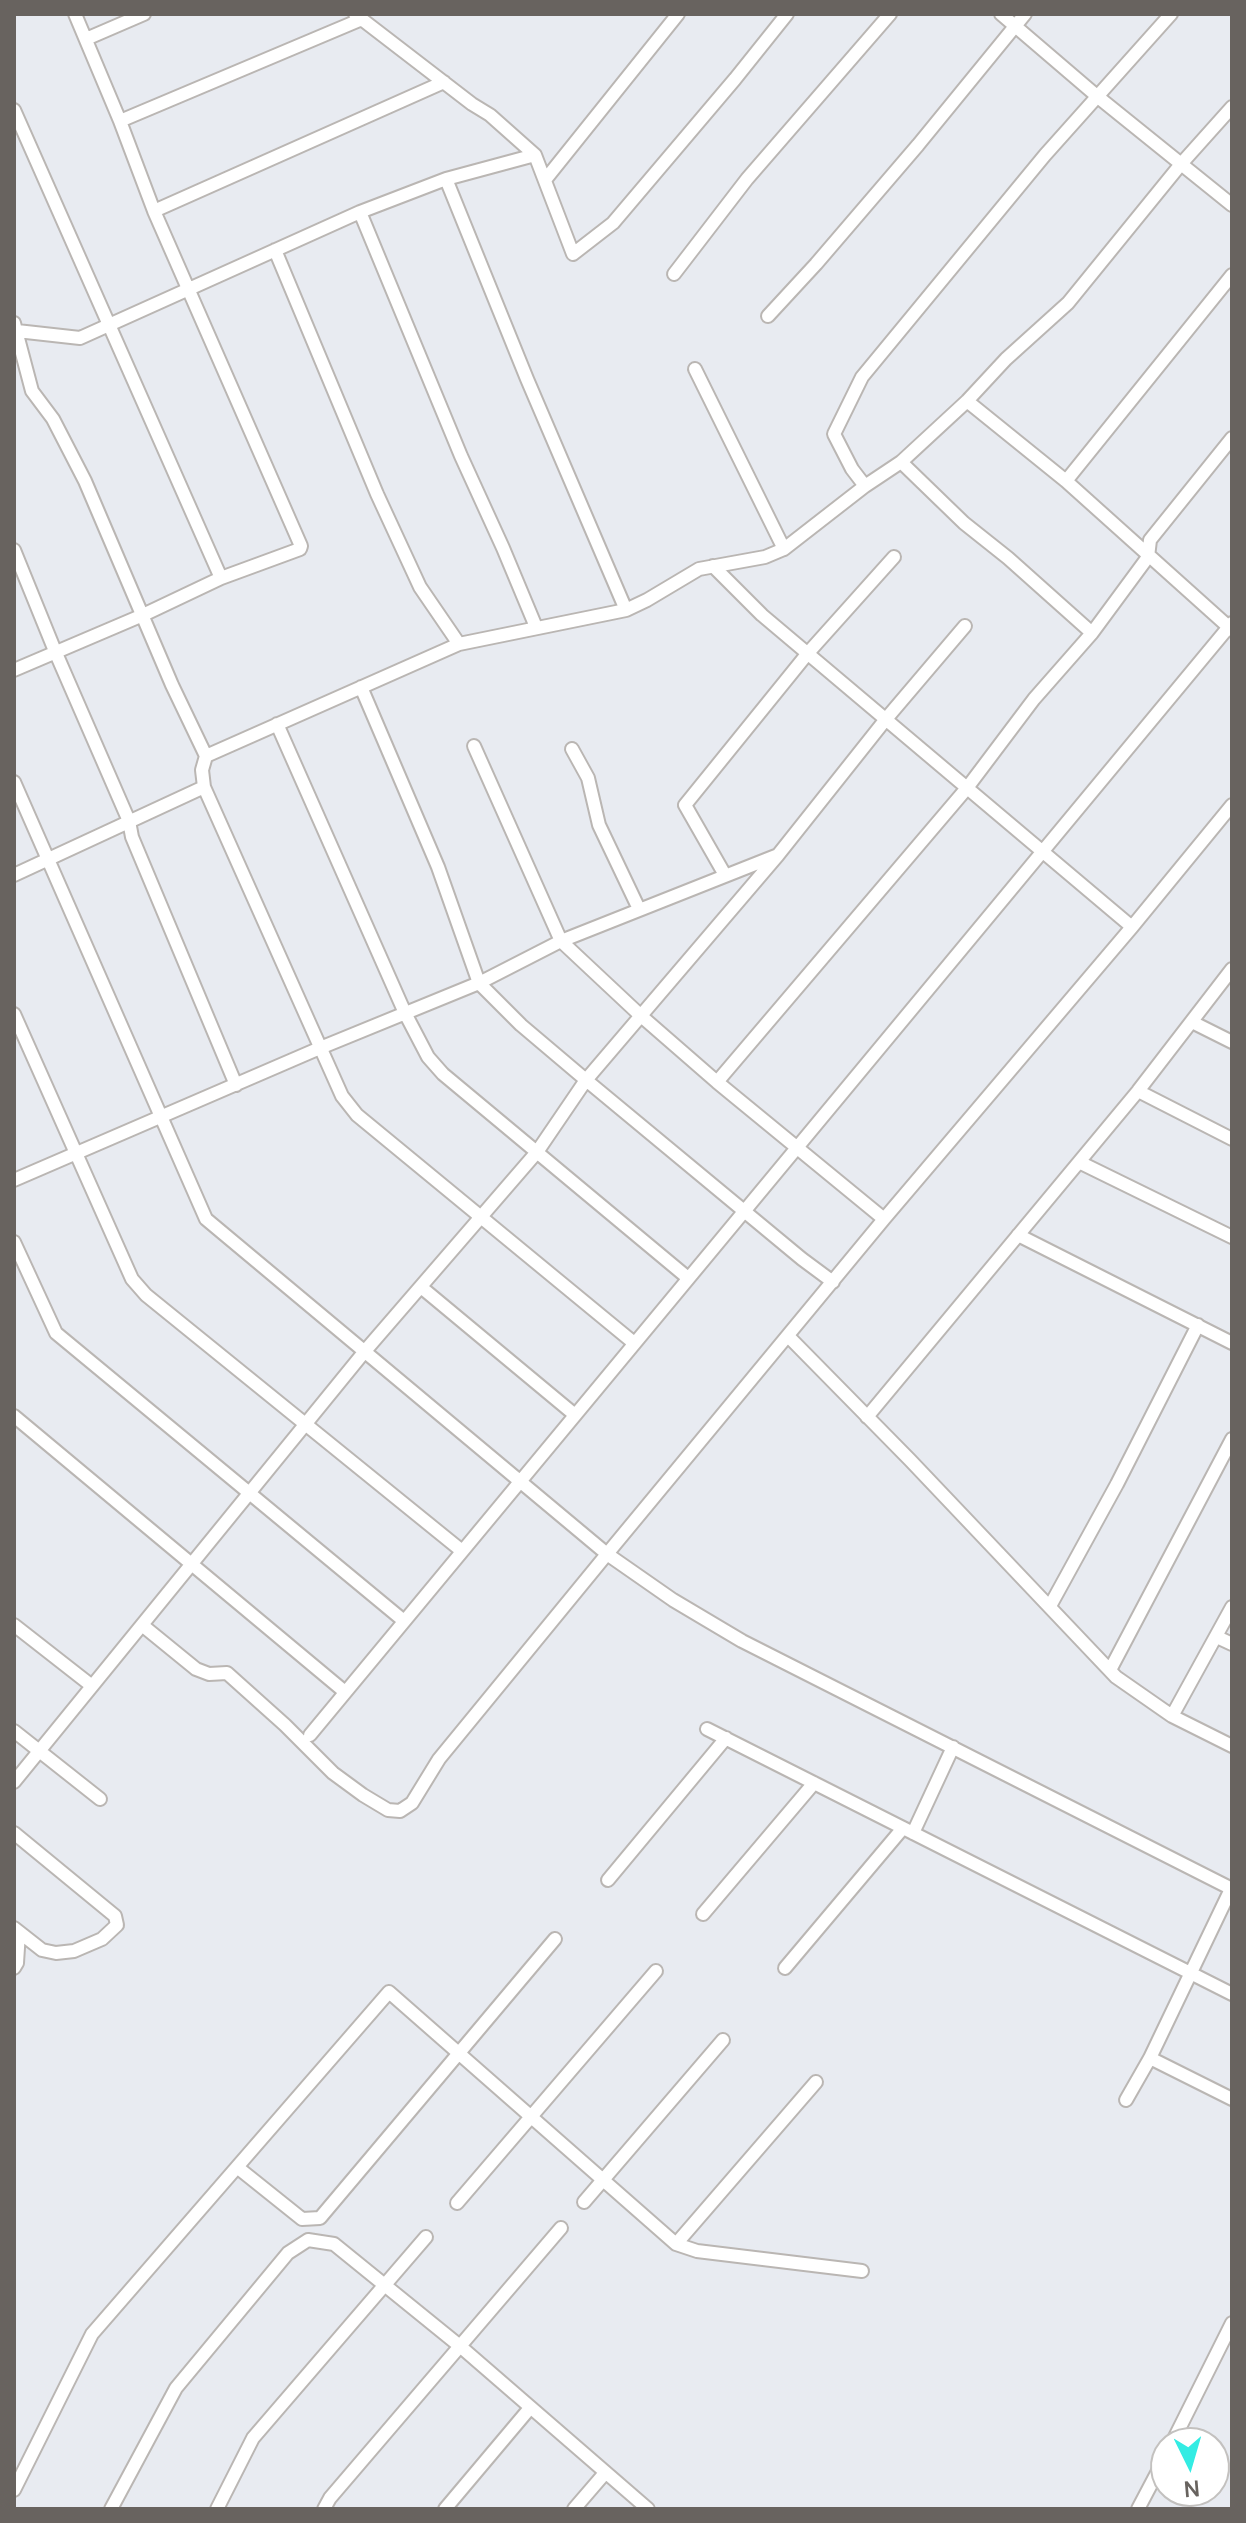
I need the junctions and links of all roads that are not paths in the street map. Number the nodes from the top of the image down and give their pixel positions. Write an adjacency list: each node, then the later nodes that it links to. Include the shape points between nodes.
1 (75, 14): 11 (street)
2 (144, 14): 11 (street)
3 (678, 14): 20 (street)
4 (787, 14): 20 (street, via 613,223 573,254)
5 (890, 14): 25 (street, via 747,179)
6 (1001, 14): 10 (street)
7 (1025, 14): 10 (street)
8 (1171, 14): 13 (street)
9 (359, 16): 12 (street); 16 (street)
10 (1015, 25): 13 (street); 28 (street)
11 (86, 39): 16 (street)
12 (444, 82): 17 (street); 22 (street)
13 (1098, 97): 18 (street); 36 (street, via 862,377 834,434)
14 (1232, 107): 18 (street)
15 (14, 110): 29 (street)
16 (120, 121): 22 (street)
17 (535, 155): 19 (street); 20 (street)
18 (1181, 164): 21 (street); 32 (street, via 1068,303)
19 (446, 179): 23 (street); 43 (street)
20 (545, 180)
21 (1232, 205)
22 (154, 211): 27 (street)
23 (360, 212): 24 (street); 46 (street)
24 (275, 250): 27 (street); 49 (street, via 420,587)
25 (674, 274)
26 (1232, 275): 35 (street)
27 (190, 288): 29 (street); 42 (street, via 301,543 300,549)
28 (768, 316)
29 (107, 326): 30 (street, via 80,338); 42 (street)
30 (16, 327): 44 (street, via 32,391 85,481)
31 (695, 369): 37 (street)
32 (967, 401): 34 (street); 35 (street)
33 (1232, 438): 40 (street, via 1150,540)
34 (901, 462): 36 (street); 48 (street)
35 (1066, 481): 40 (street)
36 (865, 486): 37 (street)
37 (784, 549): 41 (street)
38 (14, 550): 50 (street)
39 (894, 557): 51 (street)
40 (1148, 557): 47 (street); 48 (street)
41 (713, 566): 43 (street); 51 (street)
42 (221, 578): 44 (street)
43 (626, 610): 46 (street)
44 (143, 615): 50 (street); 58 (street)
45 (965, 626): 54 (street)
46 (536, 627): 49 (street)
47 (1231, 627): 64 (street)
48 (1092, 633): 61 (street)
49 (459, 644): 53 (street)
50 (55, 651): 52 (street); 63 (street)
51 (808, 653): 54 (street); 68 (street, via 685,805)
52 (14, 670)
53 (361, 687): 55 (street); 73 (street, via 438,867)
54 (886, 719): 61 (street); 65 (street)
55 (277, 724): 58 (street); 74 (street)
56 (474, 746): 71 (street)
57 (572, 749): 69 (street, via 588,778 599,825)
58 (206, 756): 60 (street)
59 (14, 782): 66 (street)
60 (204, 787): 63 (street); 79 (street)
61 (967, 788): 64 (street); 81 (street)
62 (1232, 805): 70 (street)
63 (129, 821): 66 (street); 82 (street)
64 (1043, 851): 70 (street); 86 (street)
65 (778, 855): 68 (street); 76 (street)
66 (48, 858): 67 (street); 84 (street)
67 (14, 875)
68 (725, 875): 69 (street)
69 (639, 909): 71 (street)
70 (1132, 927): 93 (street)
71 (561, 941): 73 (street); 76 (street)
72 (1232, 969): 77 (street)
73 (479, 983): 74 (street); 80 (street)
74 (405, 1013): 79 (street); 87 (street, via 443,1074)
75 (14, 1014): 88 (street)
76 (640, 1015): 80 (street); 81 (street)
77 (1192, 1022): 78 (street); 83 (street)
78 (1232, 1042)
79 (320, 1048): 82 (street); 92 (street, via 357,1115)
80 (586, 1080): 87 (street); 91 (street)
81 (717, 1082): 86 (street)
82 (236, 1085): 84 (street)
83 (1138, 1091): 85 (street); 89 (street)
84 (162, 1118): 88 (street); 104 (street, via 206,1219)
85 (1232, 1139)
86 (798, 1146): 91 (street); 93 (street)
87 (537, 1152): 92 (street); 97 (street)
88 (76, 1155): 90 (street); 108 (street, via 132,1279)
89 (1079, 1162): 94 (street); 95 (street)
90 (14, 1180)
91 (744, 1211): 97 (street); 98 (street)
92 (481, 1217): 99 (street); 102 (street)
93 (884, 1219): 98 (street)
94 (1018, 1235): 100 (street); 107 (street)
95 (1232, 1237)
96 (14, 1242): 111 (street, via 56,1333)
97 (688, 1278): 102 (street)
98 (833, 1282): 101 (street)
99 (421, 1287): 104 (street); 105 (street)
100 (1198, 1325): 103 (street); 115 (street)
101 (788, 1336): 107 (street); 113 (street)
102 (634, 1343): 105 (street)
103 (1232, 1343)
104 (365, 1351): 108 (street); 110 (street)
105 (575, 1415): 110 (street)
106 (14, 1416): 114 (street)
107 (867, 1417): 115 (street)
108 (306, 1424): 111 (street); 112 (street)
109 (1232, 1439): 122 (street)
110 (521, 1480): 112 (street); 113 (street)
111 (249, 1493): 114 (street); 117 (street)
112 (462, 1551): 117 (street)
113 (607, 1554): 119 (street, via 439,1759 412,1803 400,1811 388,1810 333,1773 227,1673 196,1669); 131 (street, via 742,1641)
114 (192, 1563): 119 (street); 124 (street)
115 (1050, 1606): 122 (street)
116 (1232, 1607): 120 (street)
117 (404, 1621): 124 (street)
118 (14, 1625): 123 (street)
119 (142, 1625): 123 (street)
120 (1217, 1637): 121 (street); 125 (street)
121 (1232, 1644)
122 (1110, 1670): 125 (street)
123 (92, 1686): 132 (street)
124 (345, 1692): 128 (street)
125 (1172, 1716): 130 (street)
126 (707, 1729): 129 (street)
127 (14, 1731): 132 (street)
128 (310, 1735)
129 (726, 1738): 134 (street); 138 (street)
130 (1232, 1746)
131 (953, 1747): 136 (street); 139 (street)
132 (38, 1752): 133 (street); 135 (street)
133 (14, 1782)
134 (814, 1783): 136 (street); 140 (street)
135 (100, 1799)
136 (908, 1830): 144 (street); 146 (street)
137 (14, 1833): 141 (street, via 115,1916 117,1925 102,1939 65,1952 42,1950)
138 (608, 1880)
139 (1232, 1889): 146 (street)
140 (703, 1914)
141 (17, 1930): 143 (street)
142 (555, 1939): 149 (street)
143 (14, 1968)
144 (785, 1968)
145 (656, 1971): 154 (street)
146 (1191, 1973): 147 (street); 150 (street)
147 (1232, 1994)
148 (723, 2040): 156 (street)
149 (459, 2053): 154 (street); 155 (street, via 320,2218 302,2219); 155 (street, via 389,1992)
150 (1150, 2058): 152 (street); 153 (street)
151 (816, 2082): 161 (street)
152 (1232, 2099)
153 (1126, 2100)
154 (531, 2117): 156 (street); 158 (street)
155 (237, 2167): 170 (street, via 92,2334)
156 (603, 2180): 157 (street); 161 (street)
157 (584, 2202)
158 (457, 2203)
159 (561, 2228): 165 (street)
160 (426, 2237): 163 (street)
161 (676, 2244): 162 (street)
162 (862, 2271)
163 (386, 2284): 165 (street); 171 (street, via 334,2244 308,2240 288,2253 176,2388); 172 (street, via 253,2438)
164 (1232, 2323): 167 (street)
165 (461, 2347): 166 (street); 173 (street)
166 (530, 2408): 168 (street); 174 (street)
167 (1180, 2427)
168 (605, 2473): 175 (street); 176 (street)
169 (1150, 2486): 177 (street)
170 (14, 2490)
171 (111, 2509)
172 (217, 2509)
173 (324, 2509)
174 (445, 2509)
175 (574, 2509)
176 (648, 2509)
177 (1138, 2509)

